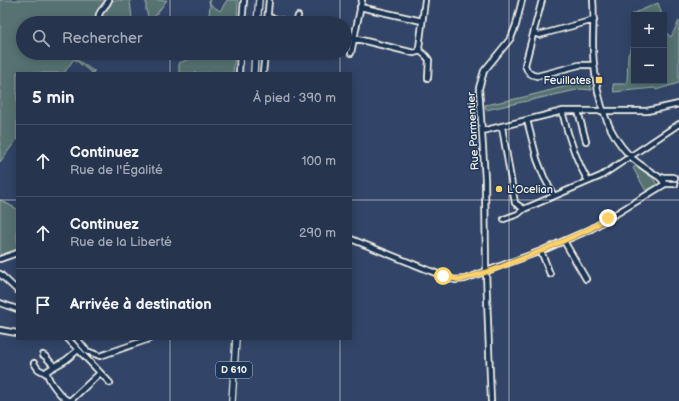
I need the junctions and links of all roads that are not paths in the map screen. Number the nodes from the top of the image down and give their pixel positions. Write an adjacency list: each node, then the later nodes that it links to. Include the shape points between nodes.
1 (109, 0): 11 (street, via 106,8)
2 (244, 0): 12 (street)
3 (259, 0): 13 (main road)
4 (269, 0): 14 (street)
5 (362, 0): 10 (street)
6 (425, 0): 16 (street)
7 (522, 0): 36 (street, Rue Parmentier, via 511,38 491,61 481,80 479,88)
8 (542, 0): 17 (street)
9 (593, 0): 15 (street)
10 (360, 7): 16 (street); 18 (street)
11 (98, 16)
12 (243, 16)
13 (258, 16)
14 (268, 16)
15 (594, 20): 17 (street, via 539,35); 24 (street)
16 (422, 21): 20 (street)
17 (534, 32): 24 (street, via 525,65 531,75 537,76 579,65)
18 (354, 39): 19 (street); 20 (street, via 414,53)
19 (352, 48)
20 (420, 51): 28 (street, via 430,60)
21 (240, 60): 25 (street)
22 (255, 60): 26 (main road)
23 (265, 60): 27 (street)
24 (594, 65): 30 (street)
25 (239, 72)
26 (254, 72)
27 (264, 72)
28 (428, 78)
29 (679, 104): 30 (street, via 647,111)
30 (603, 110): 32 (street); 38 (street, via 617,141)
31 (563, 111): 32 (street); 33 (street); 41 (street, via 571,146)
32 (578, 111): 37 (street)
33 (527, 120): 35 (street); 43 (street, via 537,159)
34 (679, 124): 38 (street)
35 (502, 127): 36 (street); 44 (street, via 515,203)
36 (482, 131): 51 (street, Rue Parmentier)
37 (586, 141)
38 (630, 156): 40 (street); 41 (street, via 601,176)
39 (676, 179): 40 (street, via 672,177); 42 (street)
40 (663, 180): 47 (street, via 590,229)
41 (588, 181): 43 (street)
42 (679, 187)
43 (554, 196): 44 (street)
44 (524, 209): 45 (street)
45 (504, 219)
46 (352, 239): 51 (street, via 455,280)
47 (564, 241): 48 (street); 54 (street)
48 (541, 251): 51 (street); 53 (street)
49 (16, 253): 50 (street)
50 (0, 259)
51 (486, 272): 74 (street, Rue Parmentier)
52 (0, 274): 55 (street)
53 (550, 274)
54 (586, 279)
55 (16, 289)
56 (0, 303): 57 (street)
57 (16, 309)
58 (0, 330): 59 (street)
59 (16, 333)
60 (69, 340): 64 (street)
61 (78, 340): 62 (street, via 87,351 100,356)
62 (146, 340)
63 (236, 340): 73 (main road, D 610)
64 (78, 350): 67 (street); 68 (street)
65 (43, 355): 67 (street)
66 (34, 364): 69 (street)
67 (54, 366): 69 (street)
68 (100, 373): 70 (street); 72 (street)
69 (47, 374): 71 (street)
70 (110, 383)
71 (62, 400): 72 (street)
72 (70, 401)
73 (232, 401)
74 (491, 401)

